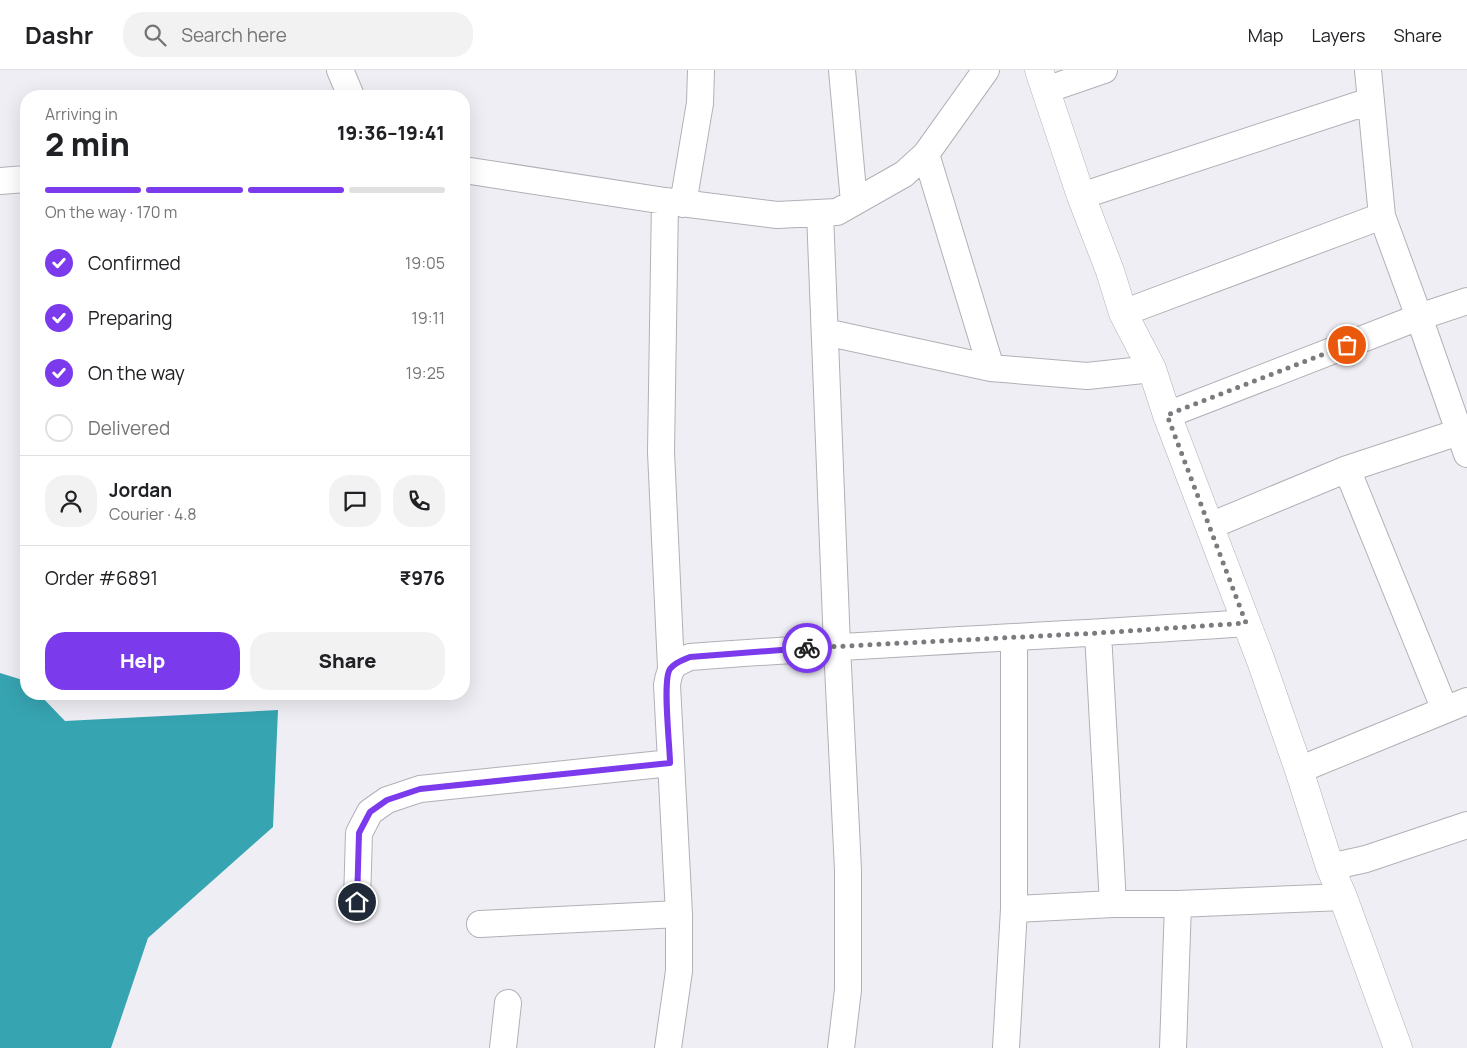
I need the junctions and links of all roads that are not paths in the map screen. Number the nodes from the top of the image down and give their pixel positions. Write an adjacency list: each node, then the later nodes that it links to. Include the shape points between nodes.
1 (340, 70): 8 (street)
2 (701, 70): 15 (street, via 700,104)
3 (842, 70): 16 (street)
4 (986, 70): 10 (street)
5 (1104, 70): 7 (street)
6 (1368, 70): 9 (street)
7 (1042, 80): 14 (street)
8 (348, 90)
9 (1370, 101): 14 (street); 18 (street)
10 (926, 154): 16 (street, via 904,174); 23 (street)
11 (470, 171): 15 (street)
12 (20, 179): 13 (street)
13 (0, 180)
14 (1080, 196): 20 (street)
15 (674, 202): 17 (street, via 777,215); 33 (street, via 661,452)
16 (854, 202): 17 (street, via 837,212)
17 (820, 213): 22 (street)
18 (1382, 216): 20 (street); 21 (street)
19 (1467, 301): 21 (street)
20 (1123, 312): 24 (street)
21 (1419, 317): 25 (street); 26 (street)
22 (825, 332): 23 (street); 32 (street)
23 (991, 368): 24 (street, via 1087,376)
24 (1152, 369): 25 (street)
25 (1167, 415): 28 (street)
26 (1463, 443): 27 (street)
27 (1347, 470): 28 (street); 34 (street)
28 (1210, 526): 29 (street)
29 (1246, 623): 30 (street); 36 (street)
30 (1098, 633): 31 (street); 41 (street)
31 (1014, 637): 32 (street); 43 (street)
32 (837, 646): 33 (street, via 690,657); 49 (street, via 848,870 848,990)
33 (670, 668): 35 (street, via 667,685)
34 (1456, 705): 36 (street)
35 (670, 763): 40 (street, via 420,789 387,800 370,812 359,833); 44 (street)
36 (1299, 770): 38 (street)
37 (1467, 825): 38 (street, via 1366,859)
38 (1330, 866): 39 (street)
39 (1342, 897): 42 (street); 52 (street)
40 (357, 902)
41 (1113, 904): 42 (street); 43 (street)
42 (1178, 904): 51 (street)
43 (1014, 909): 50 (street)
44 (678, 914): 45 (street); 48 (street, via 678,971)
45 (480, 924)
46 (508, 1003): 47 (street)
47 (503, 1048)
48 (668, 1048)
49 (841, 1048)
50 (1006, 1048)
51 (1173, 1048)
52 (1398, 1048)

